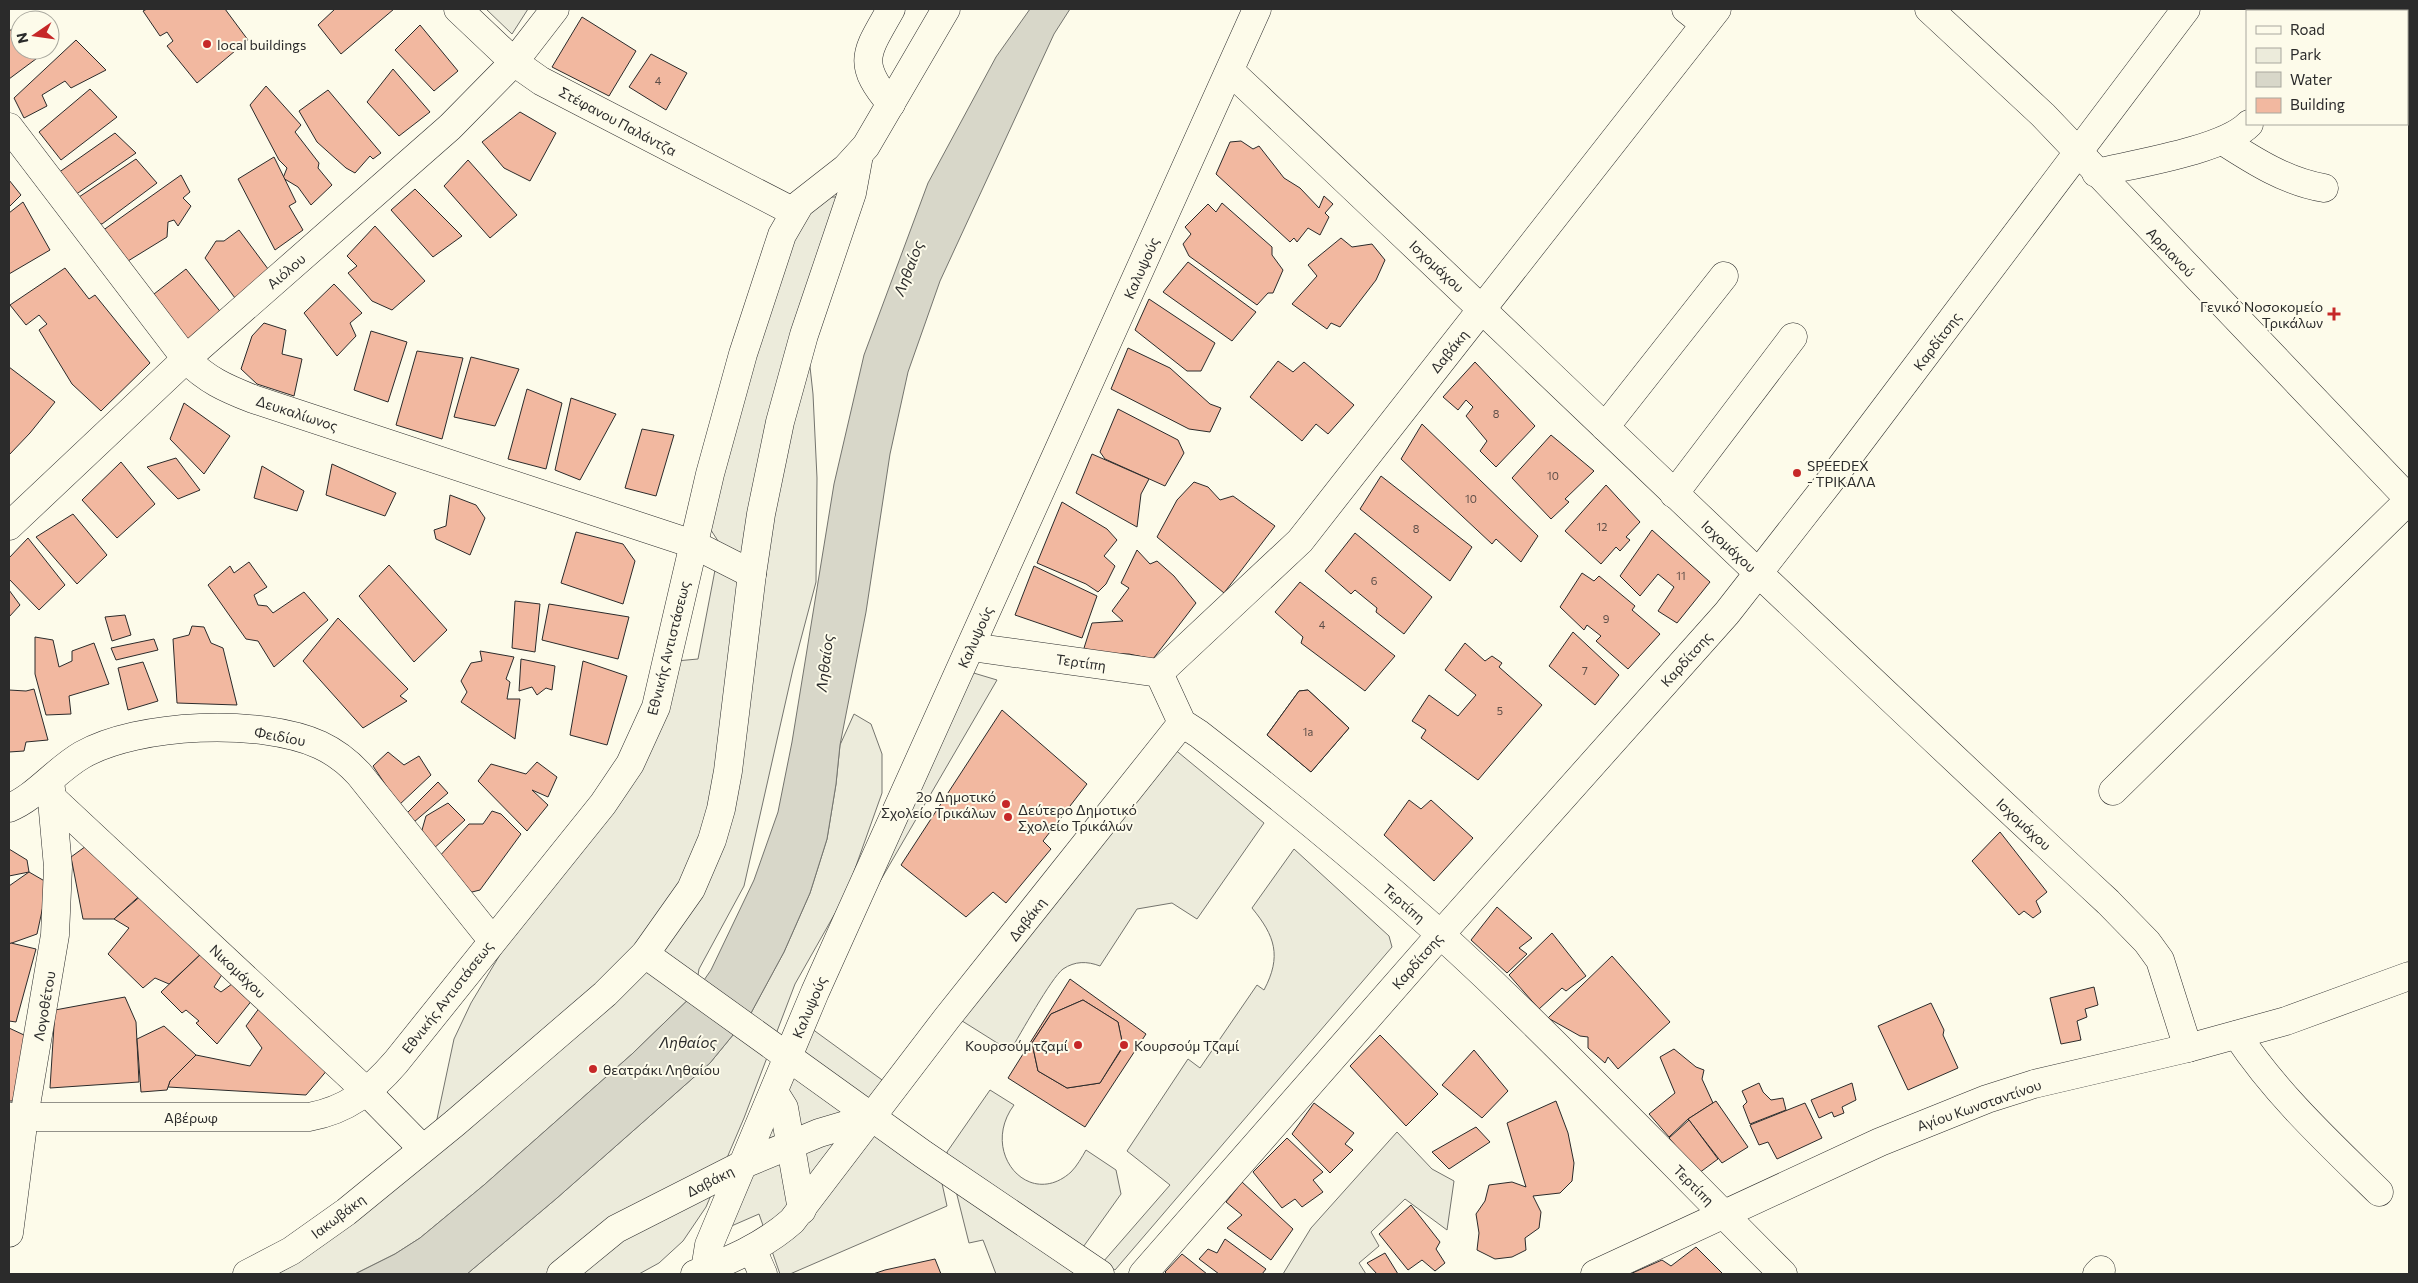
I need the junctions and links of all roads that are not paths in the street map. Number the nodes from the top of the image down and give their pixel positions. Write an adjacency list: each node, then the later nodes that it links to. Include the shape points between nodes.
1 (458, 9): 9 (street, Στέφανου Παλάντζα)
2 (555, 9): 9 (street, Αιόλου)
3 (891, 9): 11 (street, via 869,54 868,66 874,84)
4 (946, 9): 11 (street)
5 (1257, 9): 10 (street, Καλυψούς)
6 (1929, 9): 16 (street, Αρριανού, via 2043,115)
7 (2186, 9): 16 (street, Καρδίτσης)
8 (1703, 14): 20 (street, Δαβάκη)
9 (514, 62): 18 (street, Στέφανου Παλάντζα, via 542,81); 22 (street, Αιόλου, via 450,127)
10 (1230, 71): 20 (street, Ισχομάχου); 30 (street, Καλυψούς)
11 (891, 104): 15 (street)
12 (2249, 125): 14 (street)
13 (9, 127): 22 (street, Δευκαλίωνος)
14 (2223, 141): 16 (street); 17 (street, via 2303,185)
15 (859, 155): 18 (street, Εθνικής Αντιστάσεως); 28 (street, Ιακωβάκη, via 852,193 804,335 780,422)
16 (2087, 164): 25 (street, Αρριανού); 29 (street, Καρδίτσης)
17 (2324, 188)
18 (794, 212): 27 (street, Εθνικής Αντιστάσεως, via 782,235 743,354)
19 (1724, 276): 23 (street)
20 (1483, 309): 23 (street, Ισχομάχου); 31 (street, Δαβάκη, via 1300,541)
21 (1792, 337): 24 (street)
22 (186, 359): 26 (street, Αιόλου); 27 (street, Δευκαλίωνος, via 202,375 231,391)
23 (1605, 427): 24 (street, Ισχομάχου)
24 (1674, 494): 29 (street, Ισχομάχου)
25 (2409, 500): 34 (street)
26 (9, 526)
27 (692, 544): 28 (street, Δευκαλίωνος); 37 (street, Εθνικής Αντιστάσεως, via 663,681 644,738 603,804)
28 (752, 574): 38 (street, Ιακωβάκη, via 728,771 712,840 691,889)
29 (1758, 574): 36 (street, Καρδίτσης, via 1691,654); 41 (street, Ισχομάχου, via 2147,942 2160,960)
30 (967, 655): 31 (street, Τερτίπη); 42 (street, Καλυψούς)
31 (1159, 673): 32 (street)
32 (1182, 723): 36 (street, Τερτίπη, via 1299,812); 46 (street, Δαβάκη, via 947,1018)
33 (50, 787): 35 (street, Φειδίου); 37 (street, Φειδίου, via 94,749 160,730 233,729 302,738 340,757 359,774); 43 (street, Νικομάχου); 45 (street, Λογοθέτου, via 58,901 52,956)
34 (2113, 791)
35 (9, 807)
36 (1440, 935): 52 (street, Τερτίπη, via 1508,998); 60 (street, Καρδίτσης)
37 (492, 940): 43 (street, Εθνικής Αντιστάσεως, via 396,1062)
38 (645, 954): 42 (street); 48 (street, Ιακωβάκη, via 605,994)
39 (2409, 976): 40 (street, Αγίου Κωνσταντίνου, via 2286,1021)
40 (2237, 1035): 41 (street, Αγίου Κωνσταντίνου); 50 (street, via 2252,1058 2316,1129)
41 (2188, 1048): 52 (street, Αγίου Κωνσταντίνου, via 1987,1098 1888,1138)
42 (788, 1056): 44 (street, Καλυψούς); 46 (street)
43 (366, 1091): 45 (street, Αβέρωφ, via 344,1108 308,1117); 48 (street, Νικομάχου)
44 (774, 1092): 47 (street, via 784,1108); 49 (street, Καλυψούς)
45 (16, 1117): 53 (street, Λογοθέτου)
46 (873, 1117): 47 (street, Δαβάκη); 51 (street, Δαβάκη); 59 (street)
47 (791, 1144): 49 (street, Δαβάκη); 51 (street)
48 (422, 1148): 56 (street, Ιακωβάκη, via 323,1229 291,1251)
49 (744, 1164): 55 (street, Καλυψούς); 57 (street, Δαβάκη, via 616,1229)
50 (2379, 1192)
51 (802, 1210): 54 (street, Δαβάκη, via 782,1230)
52 (1722, 1214): 61 (street, Αγίου Κωνσταντίνου); 62 (street, Τερτίπη)
53 (9, 1233)
54 (752, 1249): 55 (street, Δαβάκη); 58 (street)
55 (700, 1272)
56 (247, 1274)
57 (560, 1274)
58 (763, 1274)
59 (1100, 1274)
60 (1143, 1274)
61 (1595, 1274)
62 (1783, 1274)

